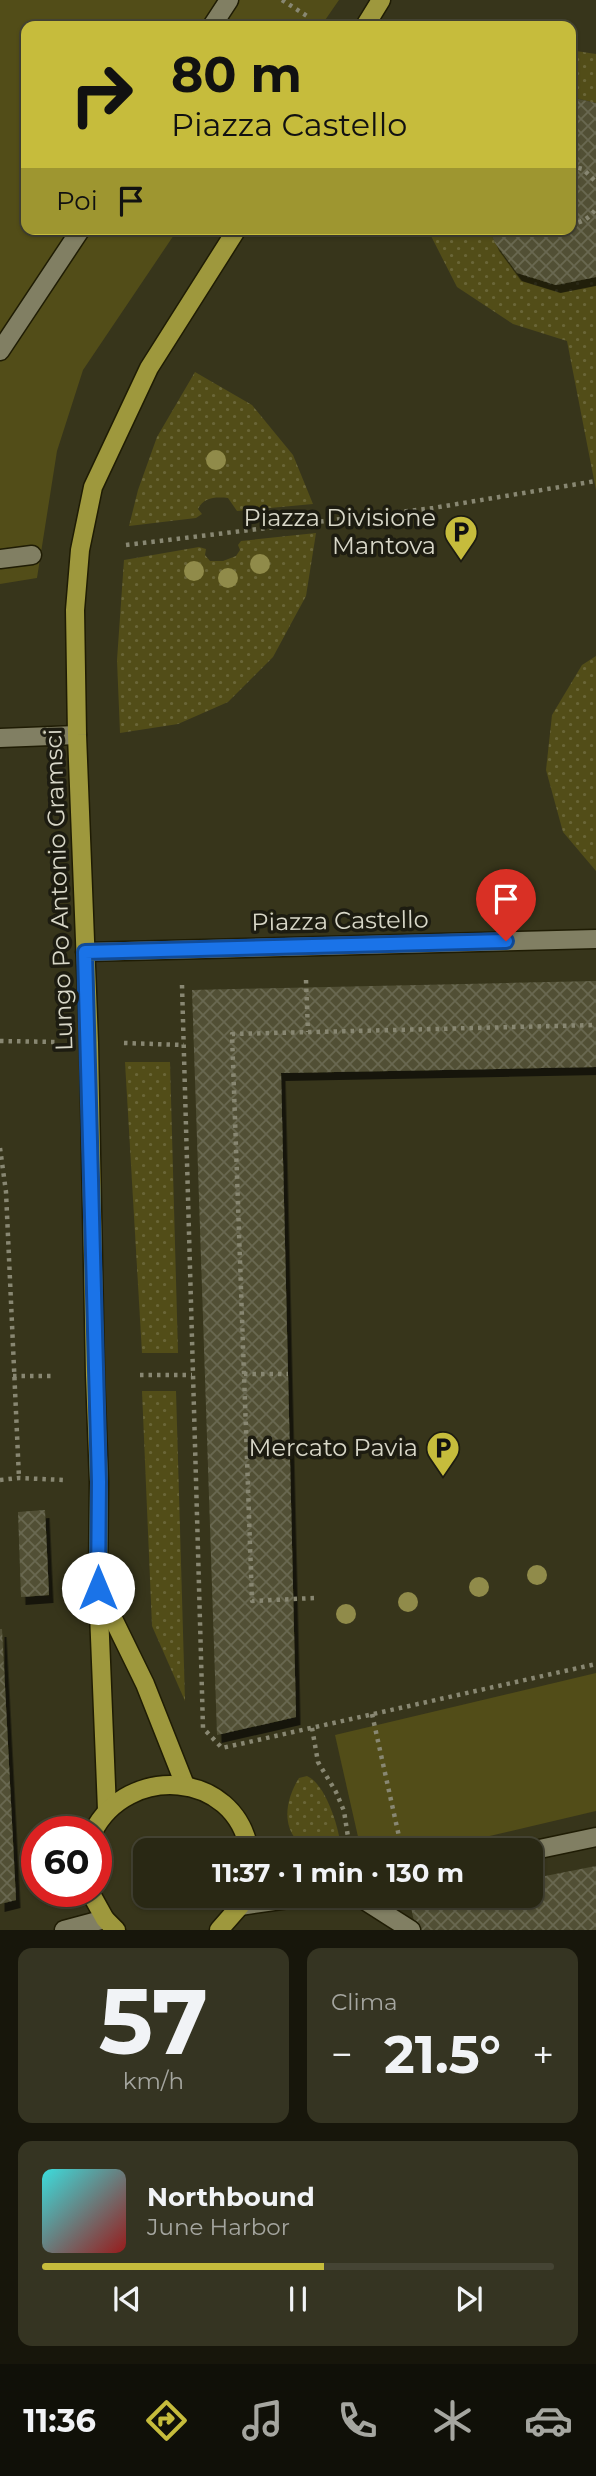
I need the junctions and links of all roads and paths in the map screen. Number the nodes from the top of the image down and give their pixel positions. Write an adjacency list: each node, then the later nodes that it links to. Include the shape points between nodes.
1 (229, 0): 5 (street)
2 (282, 0): 4 (path)
3 (381, 0): 6 (main road)
4 (307, 16)
5 (215, 21)
6 (368, 21)
7 (576, 167): 8 (path)
8 (596, 182)
9 (596, 210): 10 (path)
10 (576, 223)
11 (77, 235): 13 (street)
12 (233, 235): 18 (main road, Lungo Po Antonio Gramsci, via 149,368 93,487 80,550 75,610)
13 (0, 351)
14 (596, 481): 15 (path, via 433,508)
15 (126, 545)
16 (32, 555): 17 (street)
17 (0, 559)
18 (77, 735): 19 (street); 22 (main road, Lungo Po Antonio Gramsci)
19 (0, 738)
20 (596, 939): 21 (street, Piazza Castello)
21 (180, 949): 22 (street, Piazza Castello); 29 (path)
22 (85, 952): 39 (main road, Lungo Po Antonio Gramsci)
23 (306, 987): 25 (path)
24 (596, 1025): 25 (path)
25 (308, 1032): 31 (path, via 232,1034)
26 (0, 1041): 27 (path)
27 (55, 1042)
28 (124, 1043): 29 (path)
29 (184, 1045): 34 (path)
30 (0, 1148): 35 (path)
31 (244, 1374): 32 (path); 41 (path, via 252,1601)
32 (288, 1374)
33 (140, 1375): 34 (path)
34 (192, 1375): 44 (path, via 203,1728 222,1748)
35 (13, 1376): 36 (path); 37 (path)
36 (55, 1376)
37 (19, 1478): 38 (path); 39 (path)
38 (0, 1480)
39 (99, 1482): 40 (main road, Lungo Po Antonio Gramsci)
40 (98, 1588): 45 (main road, Lungo Po Antonio Gramsci, via 145,1684); 46 (main road, Lungo Po Antonio Gramsci)
41 (314, 1598)
42 (596, 1664): 43 (path)
43 (372, 1714): 44 (path); 51 (path)
44 (312, 1728): 50 (path, via 318,1762 344,1811)
45 (185, 1785): 46 (main road, via 156,1784 129,1793); 49 (main road, via 222,1803)
46 (107, 1810): 47 (main road)
47 (103, 1816)
48 (596, 1837): 52 (street)
49 (246, 1838)
50 (348, 1838)
51 (399, 1838)
52 (543, 1849)
53 (100, 1907): 56 (main road)
54 (237, 1908): 57 (main road)
55 (376, 1908): 59 (street)
56 (111, 1924): 58 (street)
57 (222, 1929)
58 (65, 1930)
59 (411, 1930)

